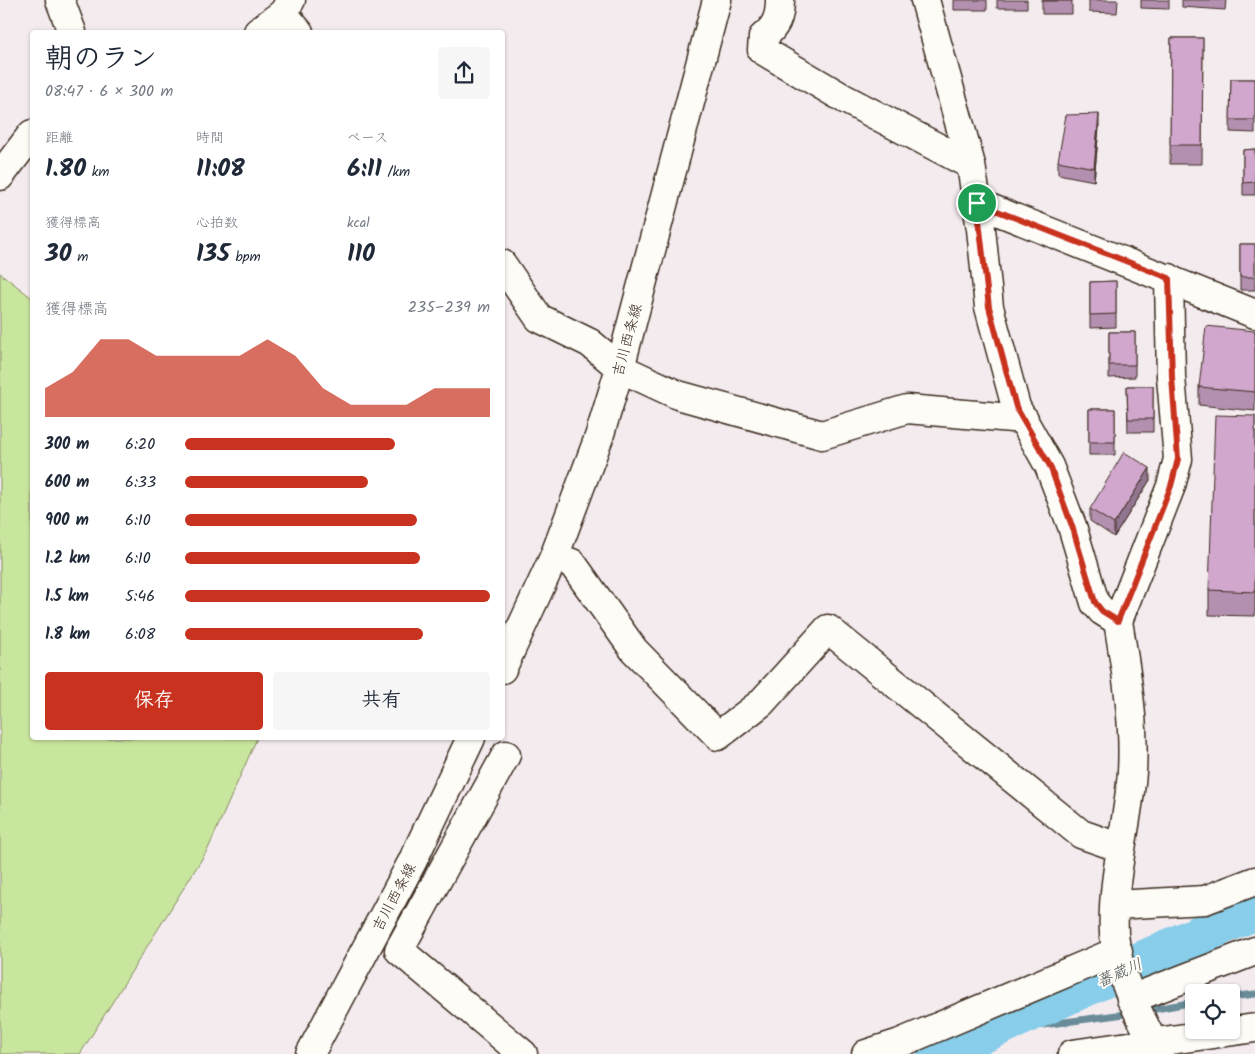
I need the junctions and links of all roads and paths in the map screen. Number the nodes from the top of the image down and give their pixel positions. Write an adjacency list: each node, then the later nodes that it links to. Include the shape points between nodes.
1 (60, 0): 6 (street)
2 (717, 0): 15 (street, 吉川西条線)
3 (780, 0): 9 (street, via 780,12 774,28 762,37 762,50 844,99)
4 (925, 0): 9 (street)
5 (291, 15): 7 (street)
6 (71, 30)
7 (262, 30)
8 (30, 137): 10 (street)
9 (971, 165): 11 (street)
10 (0, 176)
11 (977, 203): 13 (street); 16 (street, via 989,307 1016,407)
12 (505, 268): 15 (street, via 539,318 590,343)
13 (1169, 278): 14 (street); 18 (street, via 1178,459 1171,486)
14 (1255, 314)
15 (620, 368): 16 (street, via 678,395 822,435 907,409); 17 (street, 吉川西条線, via 599,437)
16 (1024, 419): 18 (street, via 1050,466 1095,602)
17 (554, 558): 19 (street, 吉川西条線); 22 (street, via 572,563 634,650 718,736 761,703 828,629 1081,834)
18 (1118, 621): 22 (street, via 1130,691 1132,732 1132,773)
19 (505, 663)
20 (470, 740): 23 (street, 吉川西条線)
21 (506, 755): 24 (street)
22 (1121, 848): 26 (street)
23 (412, 862): 24 (street); 32 (street, 吉川西条線)
24 (437, 880): 33 (street, via 399,950)
25 (1255, 881): 26 (street, via 1205,900)
26 (1115, 905): 28 (street, via 1114,934)
27 (1255, 951): 29 (street)
28 (1118, 955): 29 (street); 34 (street)
29 (1131, 999): 31 (street)
30 (1255, 1028): 31 (street)
31 (1156, 1048): 35 (street)
32 (310, 1054)
33 (523, 1054)
34 (866, 1054)
35 (1072, 1054)

